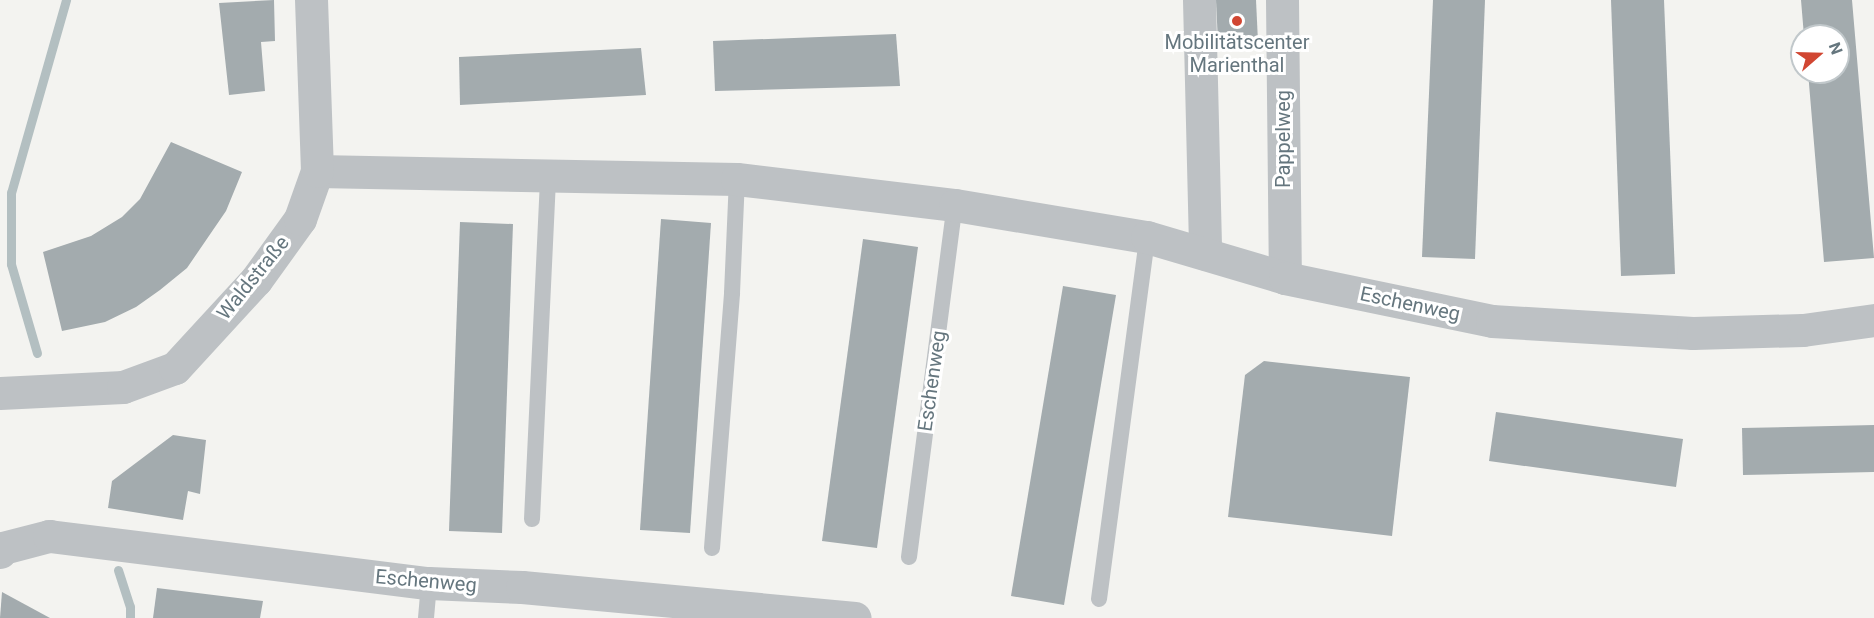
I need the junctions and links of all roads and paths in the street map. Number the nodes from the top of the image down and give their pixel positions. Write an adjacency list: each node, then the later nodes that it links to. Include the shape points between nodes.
1 (311, 0): 4 (street, Waldstraße)
2 (1199, 0): 9 (street)
3 (1282, 0): 10 (street, Pappelweg)
4 (317, 171): 5 (street, Eschenweg); 12 (street, Waldstraße, via 300,219 288,236 256,280 175,368 123,387)
5 (548, 177): 6 (street, Eschenweg); 13 (lane)
6 (737, 179): 7 (street, Eschenweg); 14 (lane)
7 (955, 205): 8 (street, Eschenweg); 16 (lane, Eschenweg)
8 (1148, 237): 9 (street, Eschenweg); 18 (lane)
9 (1205, 254): 10 (street, Eschenweg)
10 (1284, 278): 11 (street, Eschenweg, via 1492,321 1693,333 1803,330)
11 (1874, 320)
12 (0, 393)
13 (532, 519)
14 (712, 548)
15 (0, 552): 17 (street, Eschenweg, via 49,536)
16 (909, 557)
17 (429, 583): 19 (lane); 20 (street, Eschenweg, via 522,587)
18 (1099, 599)
19 (426, 618)
20 (855, 618)

